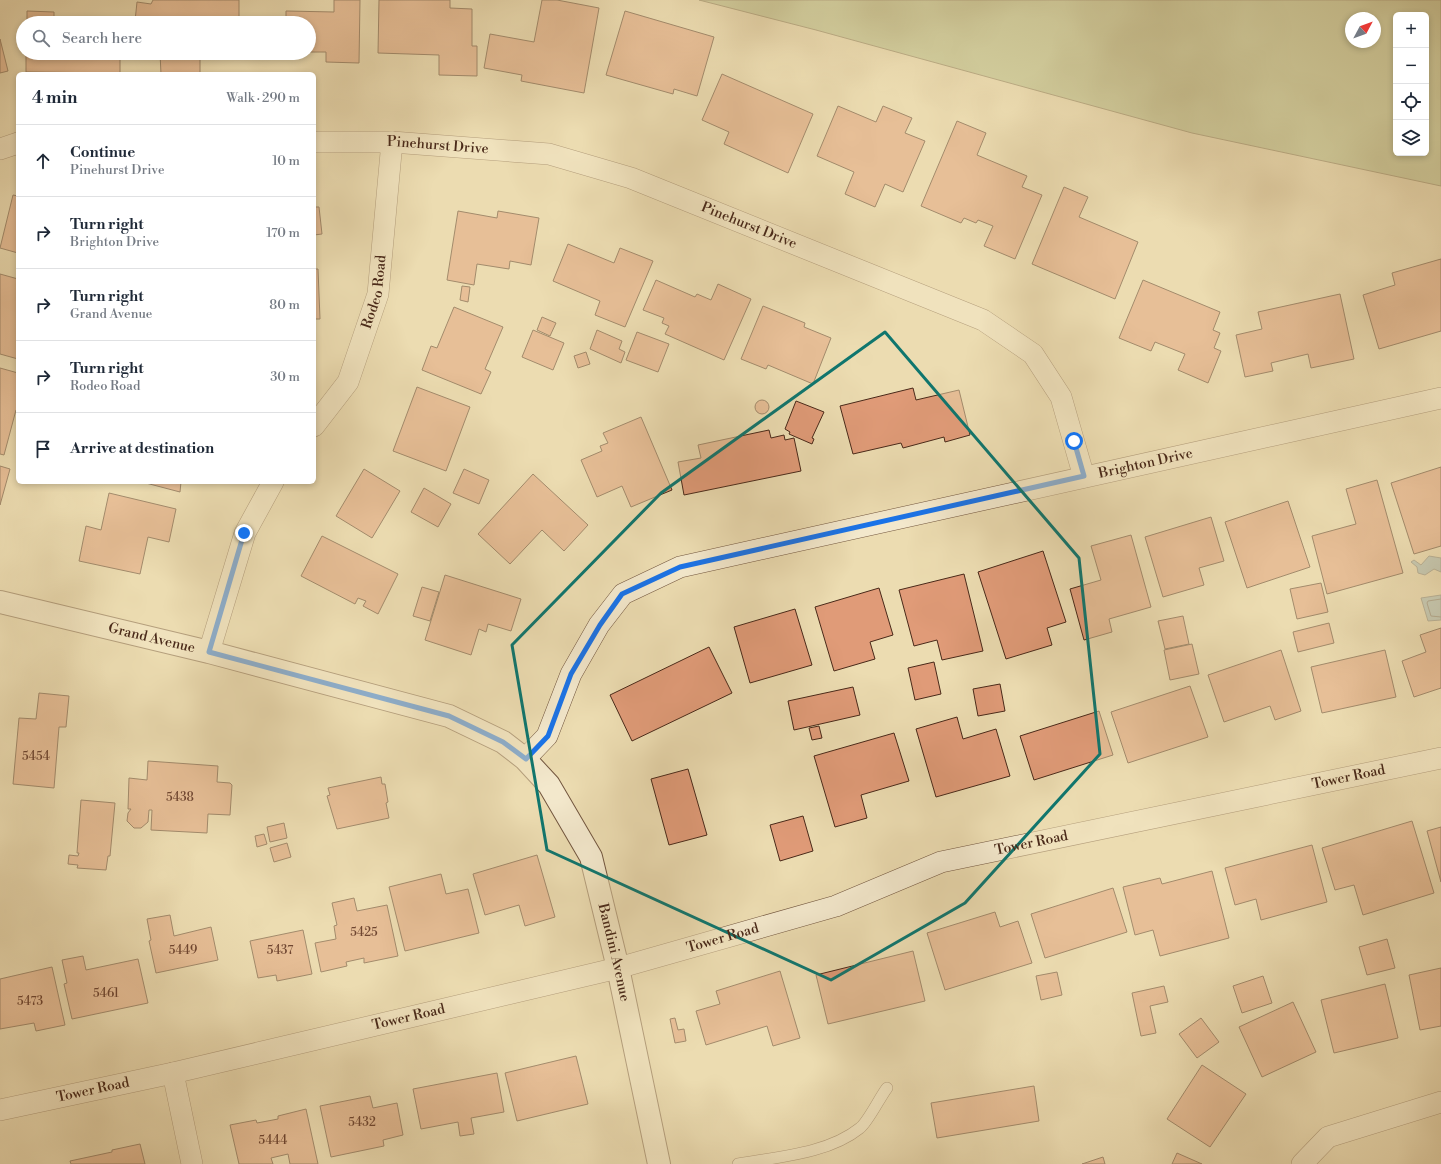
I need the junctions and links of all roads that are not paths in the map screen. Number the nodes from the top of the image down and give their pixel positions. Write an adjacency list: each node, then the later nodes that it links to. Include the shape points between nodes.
1 (316, 142): 2 (street, Pinehurst Drive)
2 (392, 142): 6 (street, Rodeo Road, via 378,294 348,382); 7 (street, Pinehurst Drive, via 549,154 631,178 983,320 1033,354 1061,397)
3 (16, 143): 4 (street)
4 (0, 149)
5 (1441, 398): 7 (street, Brighton Drive)
6 (316, 423)
7 (1084, 476): 12 (street, Brighton Drive, via 680,567 622,594 571,674 548,736)
8 (272, 484): 10 (street, via 244,533)
9 (0, 602): 10 (street, Grand Avenue)
10 (209, 652): 12 (street, Grand Avenue, via 449,716 503,742)
11 (1441, 758): 13 (street, Tower Road, via 942,862 836,906)
12 (526, 759): 13 (street, Bandini Avenue, via 549,785 591,857)
13 (618, 968): 14 (street, Tower Road); 19 (street, Bandini Avenue)
14 (173, 1073): 17 (street, Tower Road); 18 (street)
15 (887, 1088): 20 (lane, via 860,1128 838,1140 807,1152)
16 (1441, 1102): 21 (street, via 1328,1137)
17 (0, 1110)
18 (192, 1164)
19 (659, 1164)
20 (738, 1164)
21 (1302, 1164)

